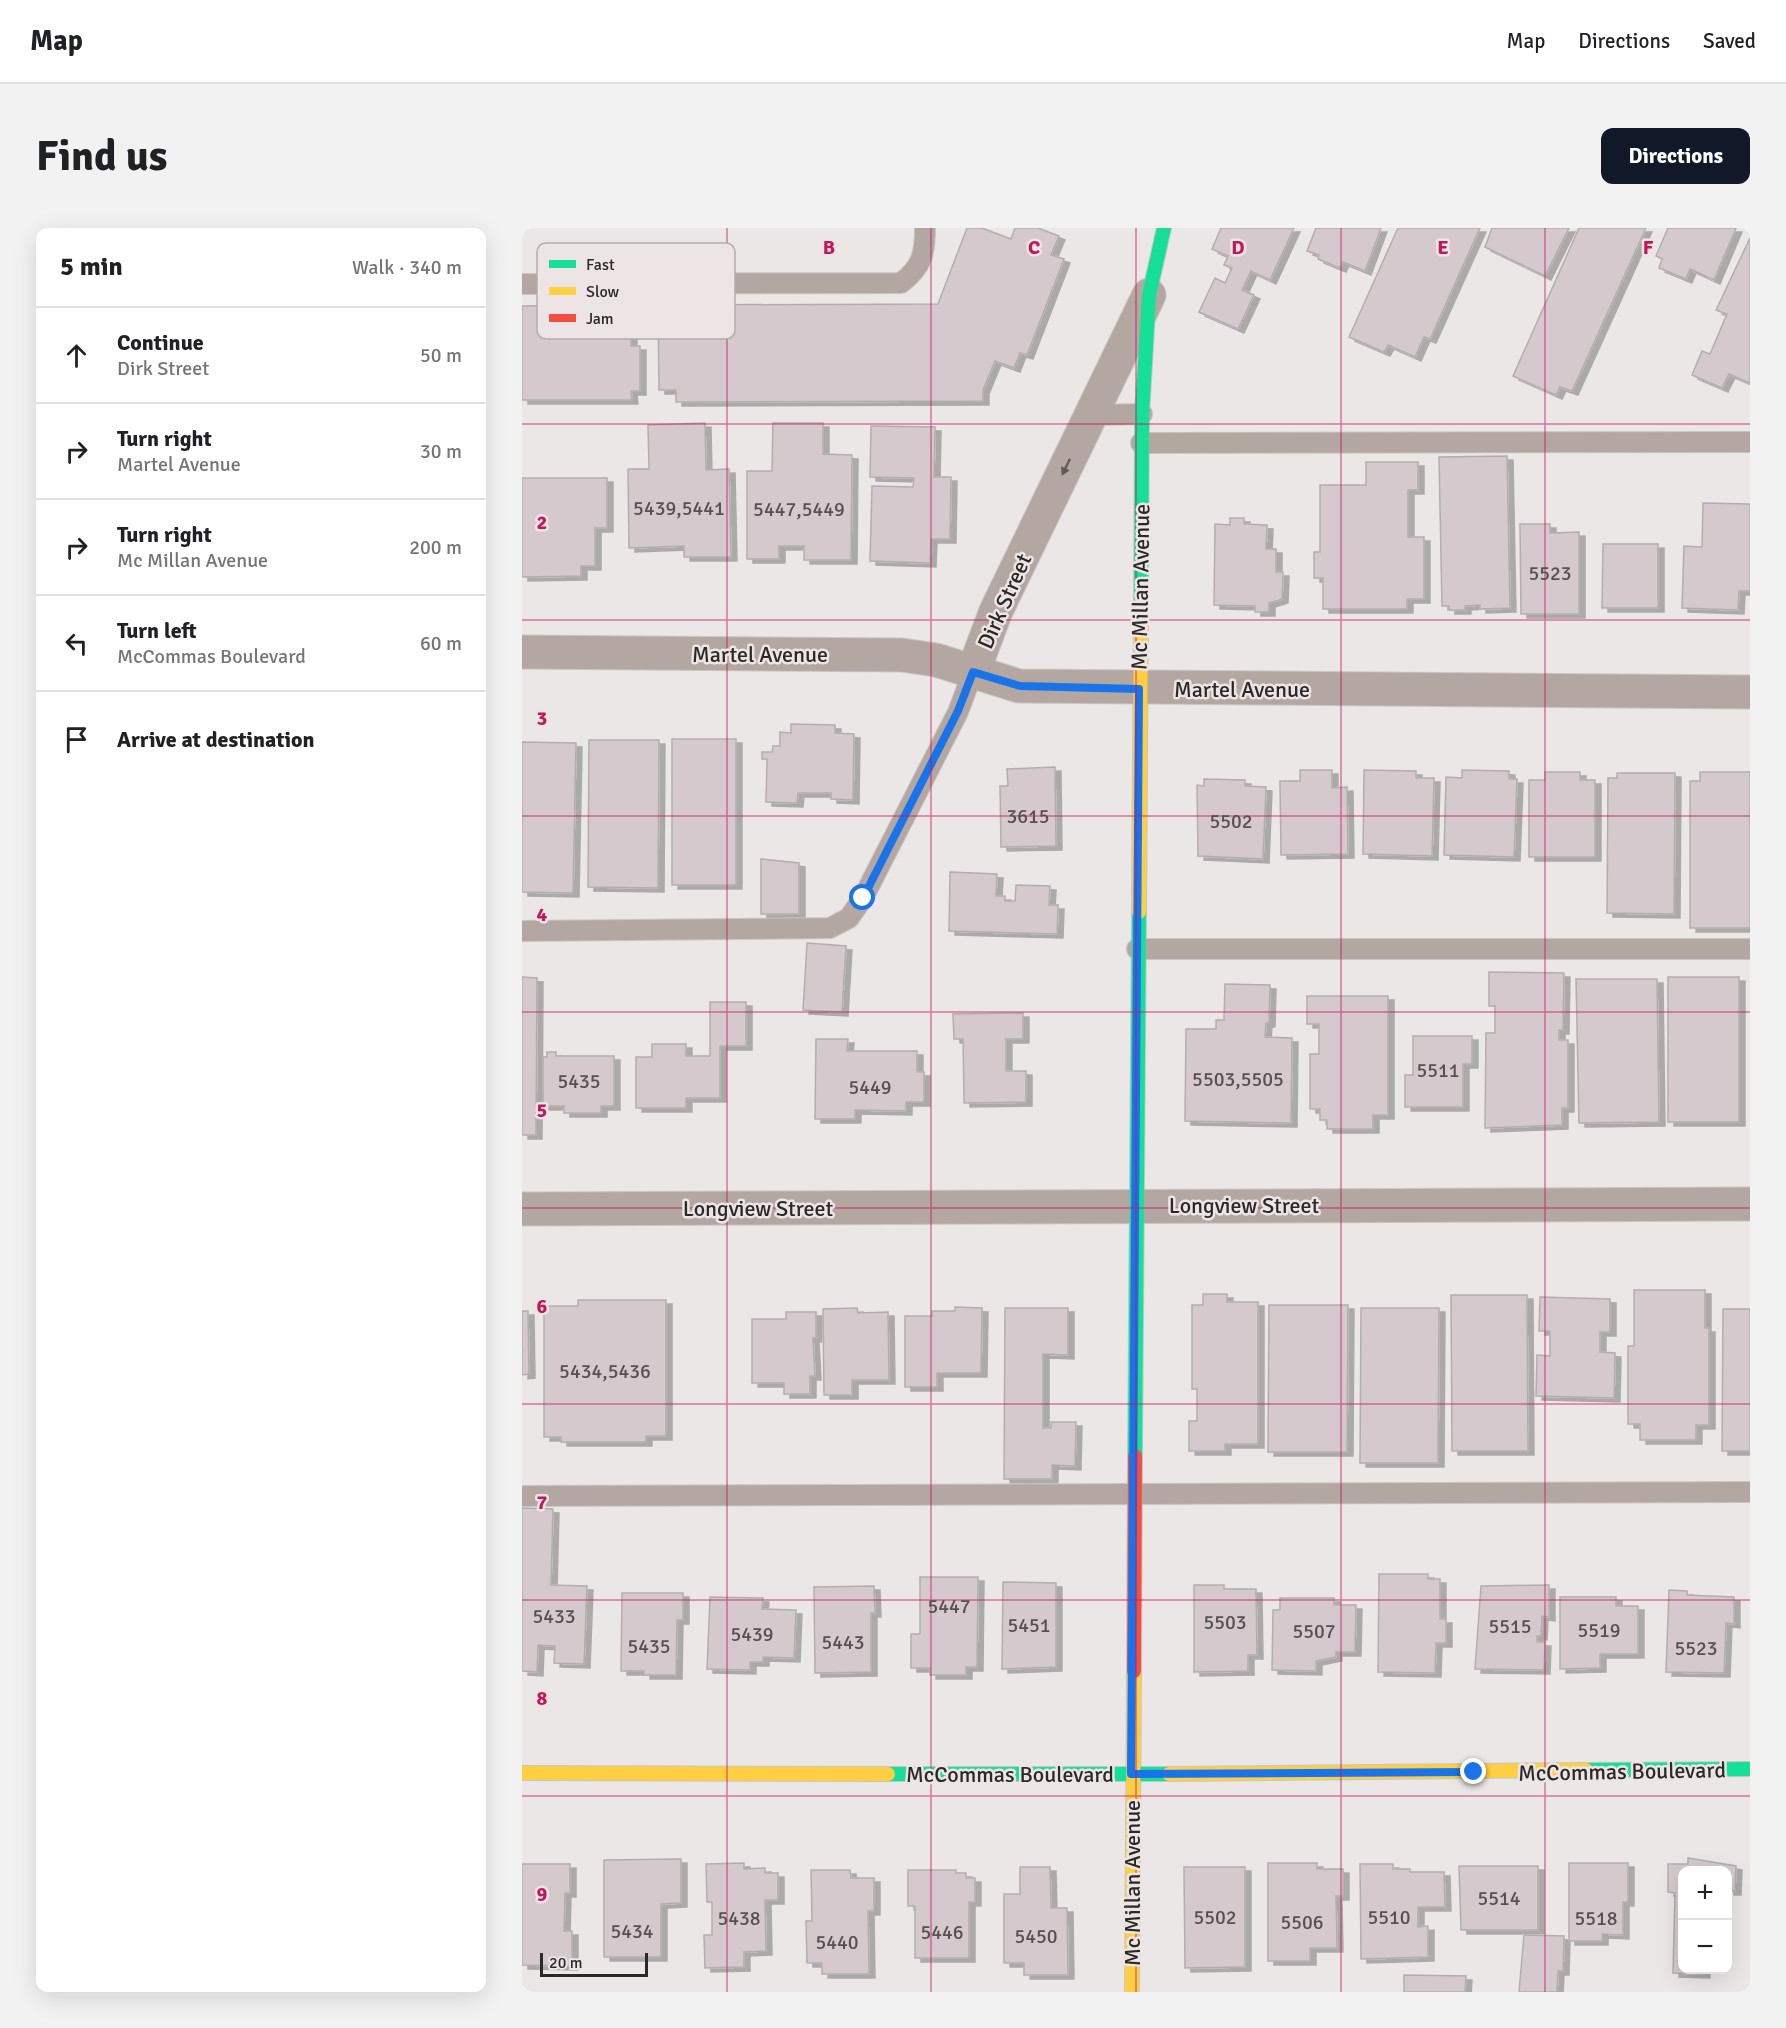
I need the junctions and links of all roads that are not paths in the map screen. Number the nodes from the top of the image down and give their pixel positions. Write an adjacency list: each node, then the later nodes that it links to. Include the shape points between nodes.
1 (925, 228): 3 (lane, via 925,249 916,272 901,283)
2 (1164, 228): 6 (street, Mc Millan Avenue)
3 (735, 283)
4 (522, 284): 5 (lane)
5 (537, 284)
6 (1149, 295): 7 (street, Mc Millan Avenue); 8 (street, Dirk Street)
7 (1142, 414): 8 (lane); 10 (street, Mc Millan Avenue)
8 (1092, 415): 12 (street, Dirk Street, one-way to 12, via 996,611)
9 (1750, 442): 10 (lane)
10 (1141, 443): 13 (street, Mc Millan Avenue)
11 (522, 652): 12 (street, Martel Avenue, via 902,655 936,660)
12 (973, 672): 13 (street, Martel Avenue, via 1020,686); 15 (lane, Dirk Street, via 958,711 863,898 849,918 830,928)
13 (1139, 689): 14 (street, Martel Avenue); 16 (street, Mc Millan Avenue)
14 (1750, 692)
15 (522, 931)
16 (1137, 949): 17 (lane); 19 (street, Mc Millan Avenue)
17 (1750, 949)
18 (1750, 1204): 19 (street, Longview Street)
19 (1136, 1205): 20 (street, Longview Street); 22 (street, Mc Millan Avenue)
20 (522, 1209)
21 (1750, 1492): 22 (lane)
22 (1134, 1495): 23 (lane); 26 (street, Mc Millan Avenue)
23 (522, 1496)
24 (1750, 1769): 26 (street, McCommas Boulevard)
25 (522, 1773): 26 (street, McCommas Boulevard)
26 (1131, 1774): 27 (street, Mc Millan Avenue)
27 (1132, 1992)

